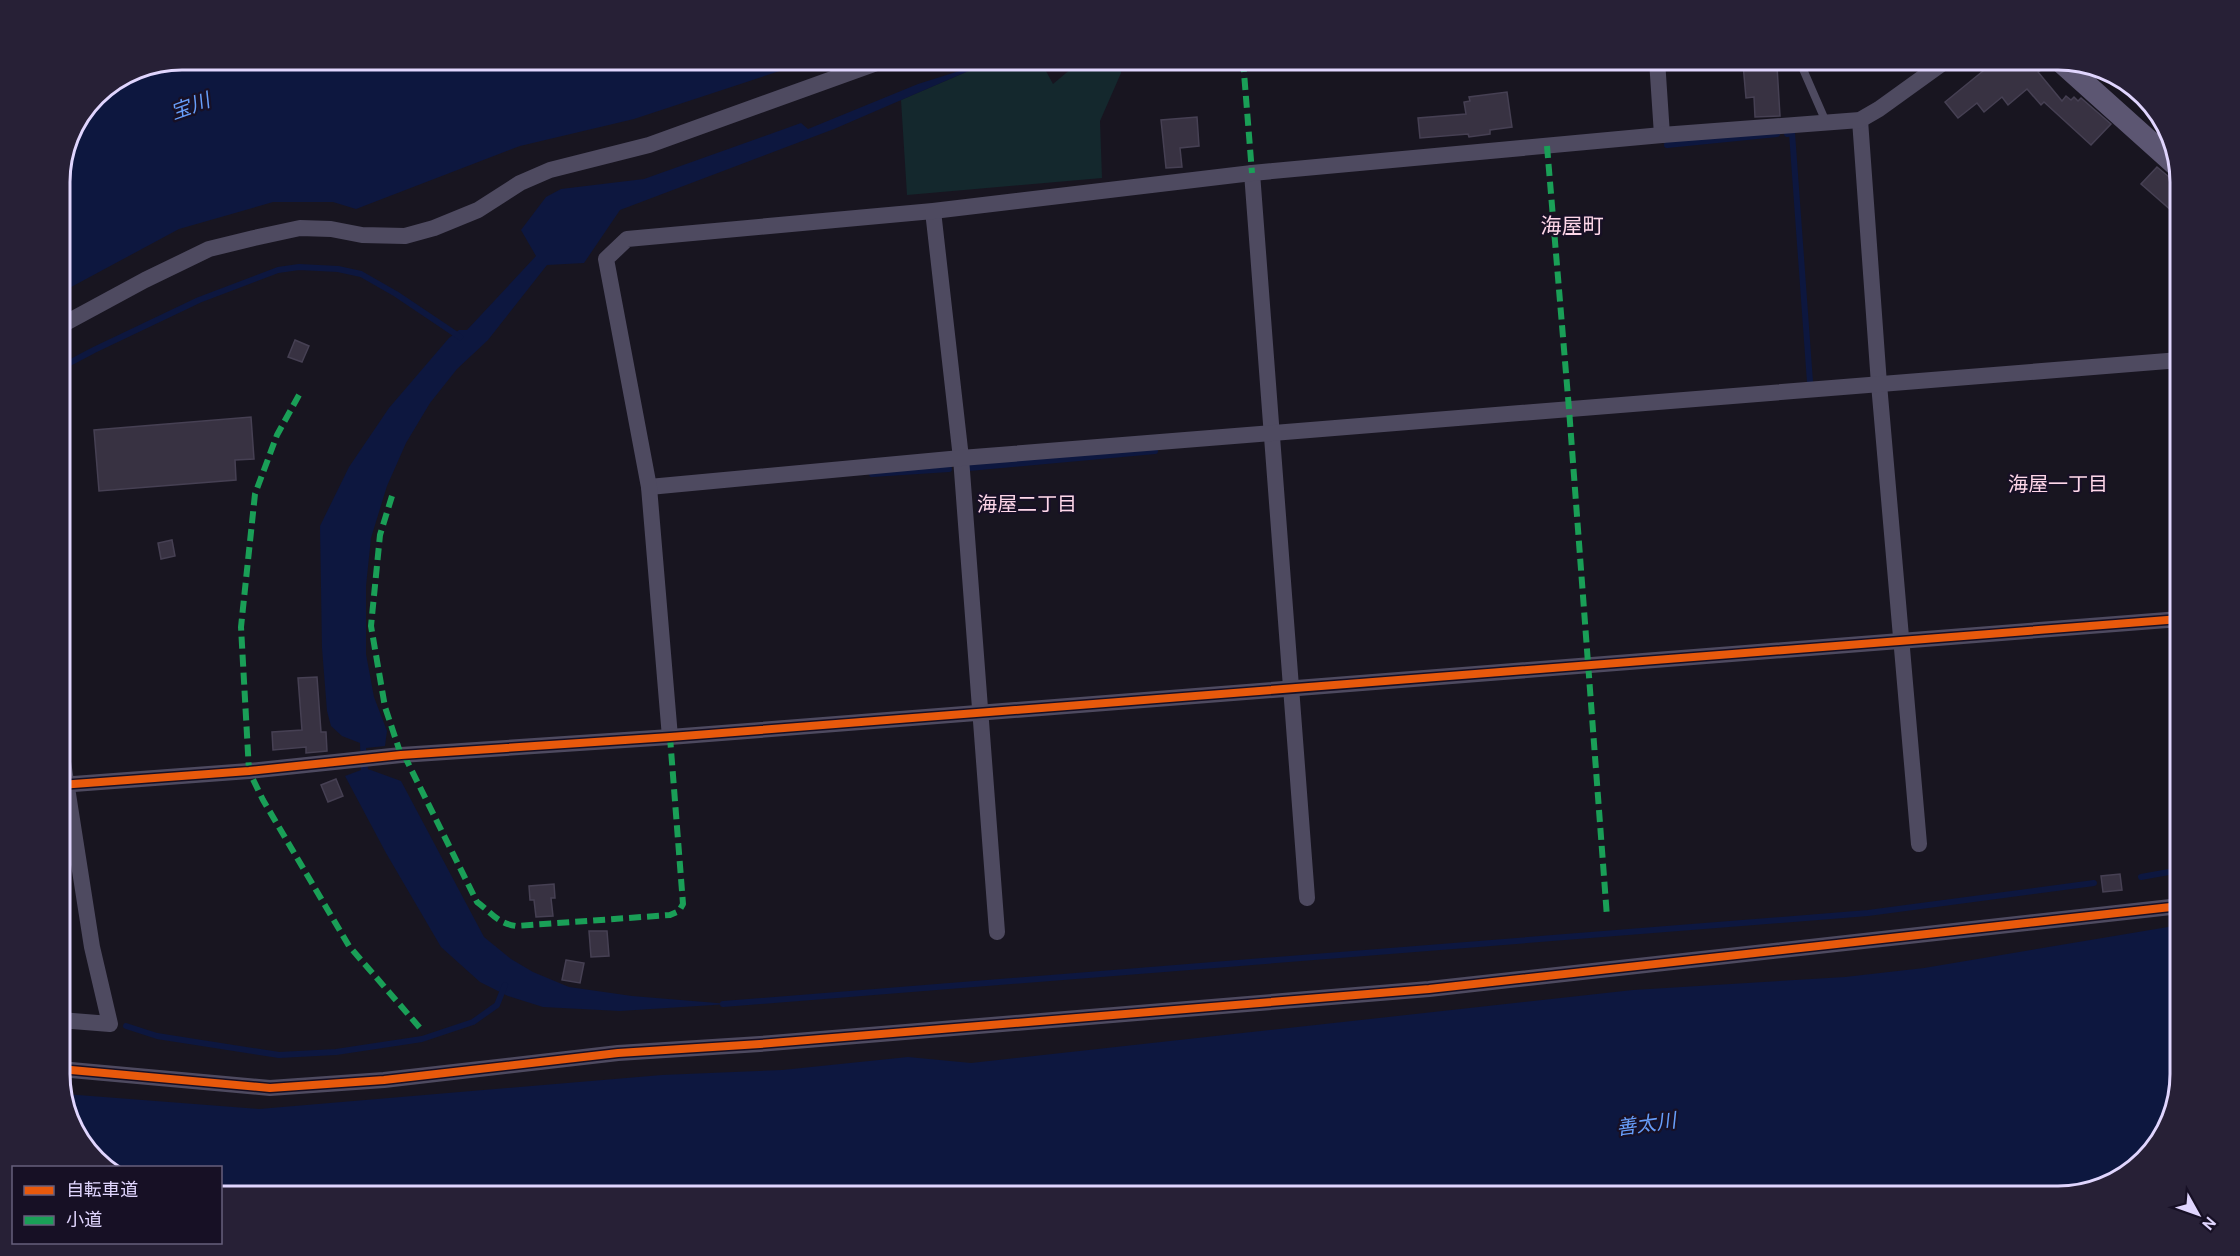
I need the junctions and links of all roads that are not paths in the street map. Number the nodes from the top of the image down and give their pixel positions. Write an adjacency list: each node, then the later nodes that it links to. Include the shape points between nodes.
1 (857, 70): 12 (street, via 649,145 550,170 520,183 478,210 435,228 405,236 362,236 300,228 209,249)
2 (1658, 70): 8 (street)
3 (1803, 70): 7 (lane)
4 (1933, 70): 6 (street)
5 (2078, 72): 9 (main road)
6 (1860, 120): 7 (street); 14 (street)
7 (1827, 122): 8 (street)
8 (1662, 135): 10 (street)
9 (2166, 156)
10 (1252, 173): 11 (street); 15 (street)
11 (933, 211): 16 (street); 17 (street, via 627,239 613,252 606,259)
12 (71, 320)
13 (2169, 361): 14 (street)
14 (1879, 384): 15 (street); 19 (street)
15 (1272, 433): 16 (street); 20 (street)
16 (961, 458): 17 (street); 21 (street)
17 (649, 487): 22 (street)
18 (2169, 620): 19 (street)
19 (1901, 639): 20 (street); 25 (street)
20 (1291, 689): 21 (street); 26 (street)
21 (981, 712): 22 (street); 28 (street)
22 (670, 737): 23 (street)
23 (71, 783)
24 (71, 825): 29 (street, via 110,1024)
25 (1919, 844)
26 (1307, 898)
27 (2170, 907): 30 (street, via 1429,989 618,1053 384,1080 270,1088)
28 (997, 932)
29 (71, 1021)
30 (71, 1070)

